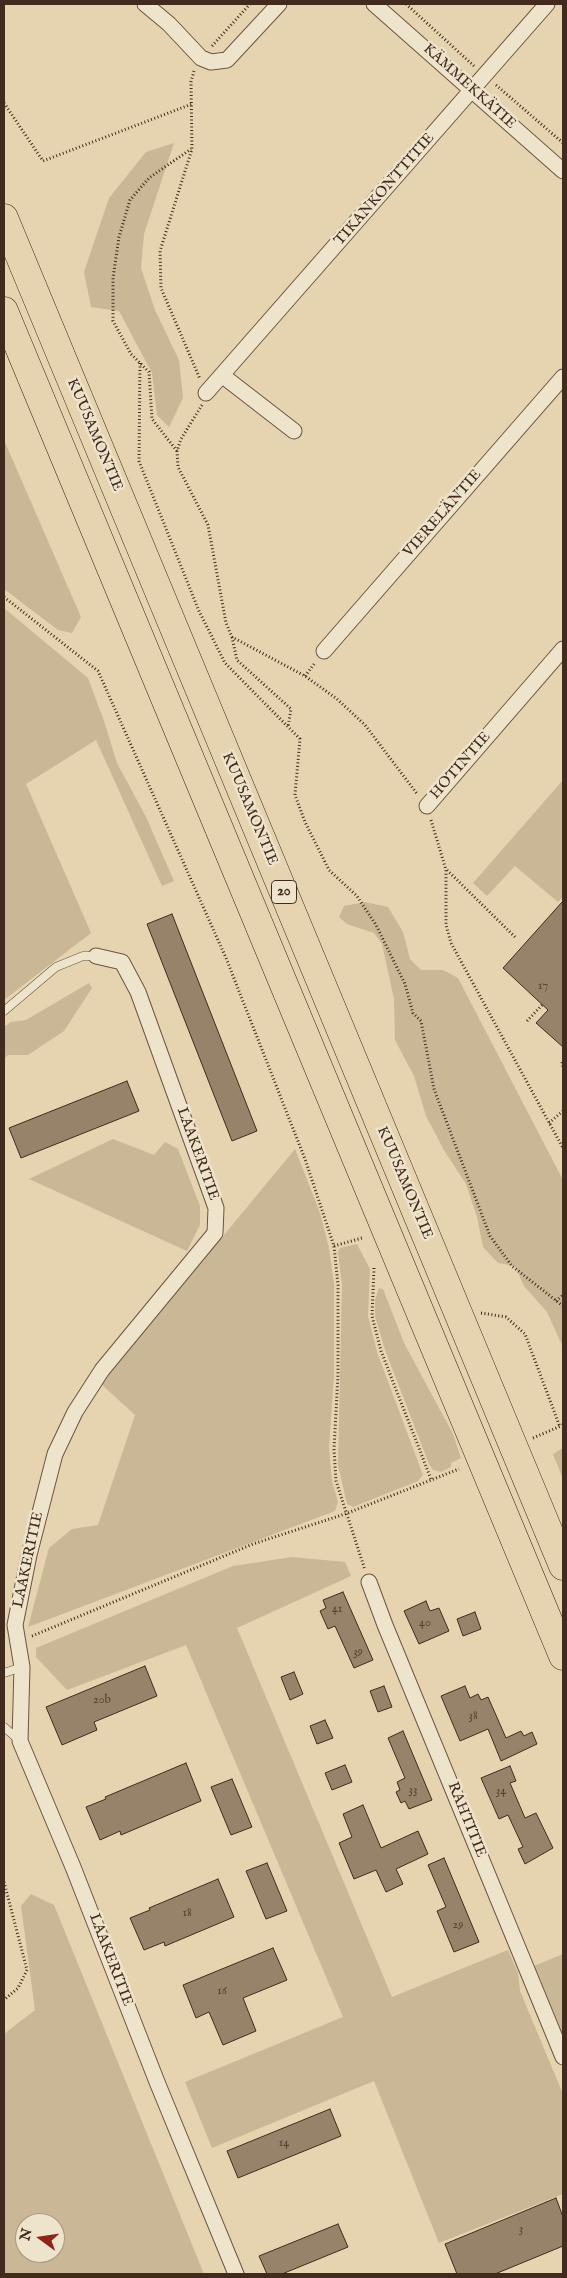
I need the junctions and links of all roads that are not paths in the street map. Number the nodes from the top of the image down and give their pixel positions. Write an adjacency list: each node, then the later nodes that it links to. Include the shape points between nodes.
1 (145, 4): 2 (street, via 201,58 212,62 227,60)
2 (279, 4)
3 (374, 4): 5 (street, KÄMMEKKÄTIE)
4 (547, 4): 5 (street, TIKANKONTTITIE)
5 (473, 90): 6 (street, KÄMMEKKÄTIE); 9 (street, TIKANKONTTITIE)
6 (563, 171)
7 (4, 218): 18 (highway, KUUSAMONTIE / 20)
8 (4, 311): 20 (highway, 20)
9 (223, 376): 11 (street, TIKANKONTTITIE); 12 (street)
10 (563, 377): 14 (street, VIERELÄNTIE)
11 (206, 392)
12 (294, 430)
13 (563, 649): 15 (street, HOTINTIE)
14 (324, 651)
15 (426, 806)
16 (96, 956): 17 (lane, via 83,956 56,967); 21 (street, LAAKERITIE, via 122,962 138,992 216,1208 215,1233 102,1370 71,1420 55,1454 15,1625)
17 (4, 1011)
18 (563, 1566)
19 (369, 1582): 25 (street, RAHTITIE)
20 (563, 1656)
21 (22, 1667): 22 (lane); 24 (street, LAAKERITIE)
22 (4, 1674)
23 (4, 1727): 24 (lane)
24 (20, 1741): 26 (street, LAAKERITIE, via 74,1866 157,2082)
25 (563, 2057)
26 (236, 2274)

